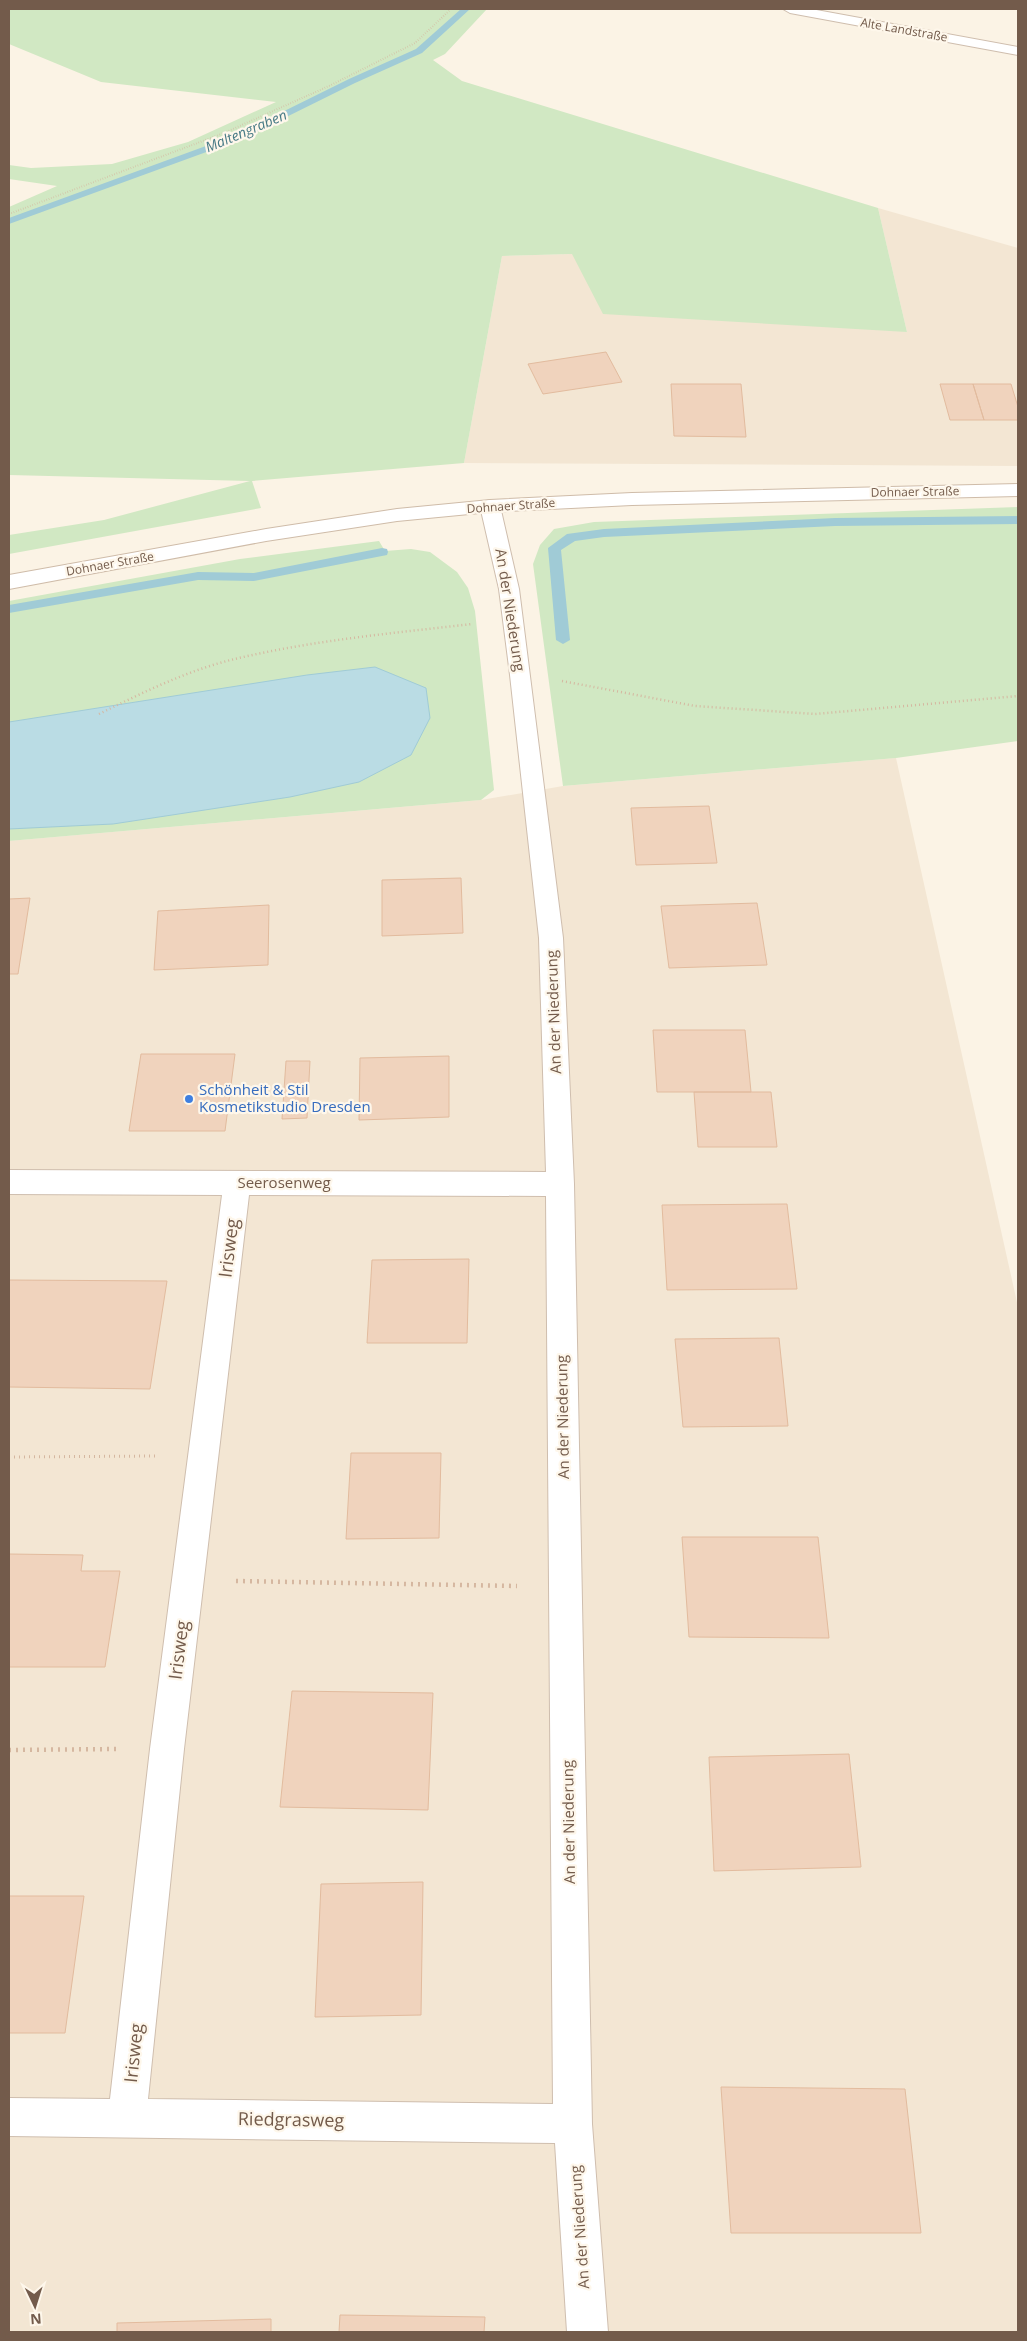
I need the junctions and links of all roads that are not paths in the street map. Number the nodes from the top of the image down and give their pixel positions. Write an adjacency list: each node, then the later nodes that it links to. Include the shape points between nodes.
1 (790, 9): 2 (street, Alte Landstraße)
2 (1018, 51)
3 (1018, 490): 4 (street, Dohnaer Straße)
4 (490, 506): 5 (street, Dohnaer Straße, via 397,515 285,532); 8 (street, An der Niederung, via 501,547 521,675 551,938)
5 (9, 582)
6 (9, 1182): 7 (street, Seerosenweg)
7 (237, 1183): 8 (street, Seerosenweg); 10 (street, Irisweg)
8 (560, 1184): 11 (street, An der Niederung)
9 (9, 2117): 10 (street, Riedgrasweg)
10 (127, 2118): 11 (street, Riedgrasweg)
11 (573, 2124): 12 (street, An der Niederung)
12 (588, 2332)

